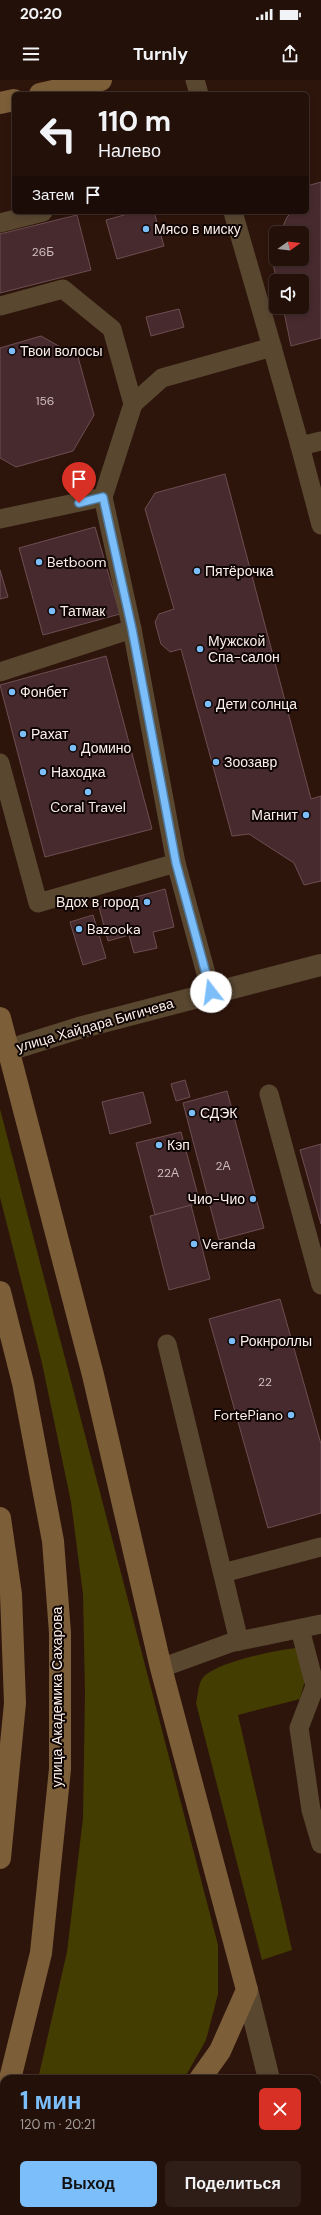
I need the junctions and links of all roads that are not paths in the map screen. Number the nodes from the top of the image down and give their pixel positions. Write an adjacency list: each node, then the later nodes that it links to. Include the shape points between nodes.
1 (101, 80): 3 (main road)
2 (195, 80): 4 (lane)
3 (49, 92)
4 (198, 92)
5 (12, 100): 6 (main road)
6 (0, 103)
7 (37, 214): 9 (lane)
8 (234, 214): 11 (lane)
9 (0, 224)
10 (0, 306): 12 (lane, via 63,289 112,329)
11 (272, 347): 12 (lane, via 162,378); 14 (lane)
12 (132, 404): 15 (lane)
13 (321, 441): 14 (lane)
14 (300, 446): 17 (lane)
15 (103, 497): 16 (lane); 18 (lane)
16 (0, 519)
17 (321, 525)
18 (132, 629): 19 (lane); 21 (lane)
19 (0, 672)
20 (0, 763): 21 (lane, via 38,902)
21 (176, 863): 23 (lane)
22 (321, 965): 23 (street, улица Хайдара Бигичева)
23 (211, 992): 25 (street, улица Хайдара Бигичева)
24 (0, 1018): 25 (main road)
25 (9, 1050): 36 (main road, via 94,1375)
26 (269, 1094): 27 (lane)
27 (321, 1285)
28 (0, 1292): 42 (main road, улица Академика Сахарова, via 23,1383 53,1541 60,1633 60,1769 41,1953)
29 (167, 1344): 32 (lane)
30 (0, 1518): 38 (main road, via 11,1594 14,1703)
31 (321, 1547): 32 (lane)
32 (223, 1574): 35 (lane)
33 (321, 1624): 34 (lane)
34 (300, 1629): 35 (lane); 39 (lane, via 315,1686 299,1728 311,1810)
35 (240, 1641): 36 (lane)
36 (161, 1668): 41 (main road)
37 (0, 1761): 38 (main road)
38 (4, 1828): 40 (main road)
39 (321, 1844)
40 (0, 1858)
41 (247, 1990): 43 (main road, via 220,2051); 44 (street)
42 (11, 2075)
43 (203, 2075)
44 (268, 2075)

